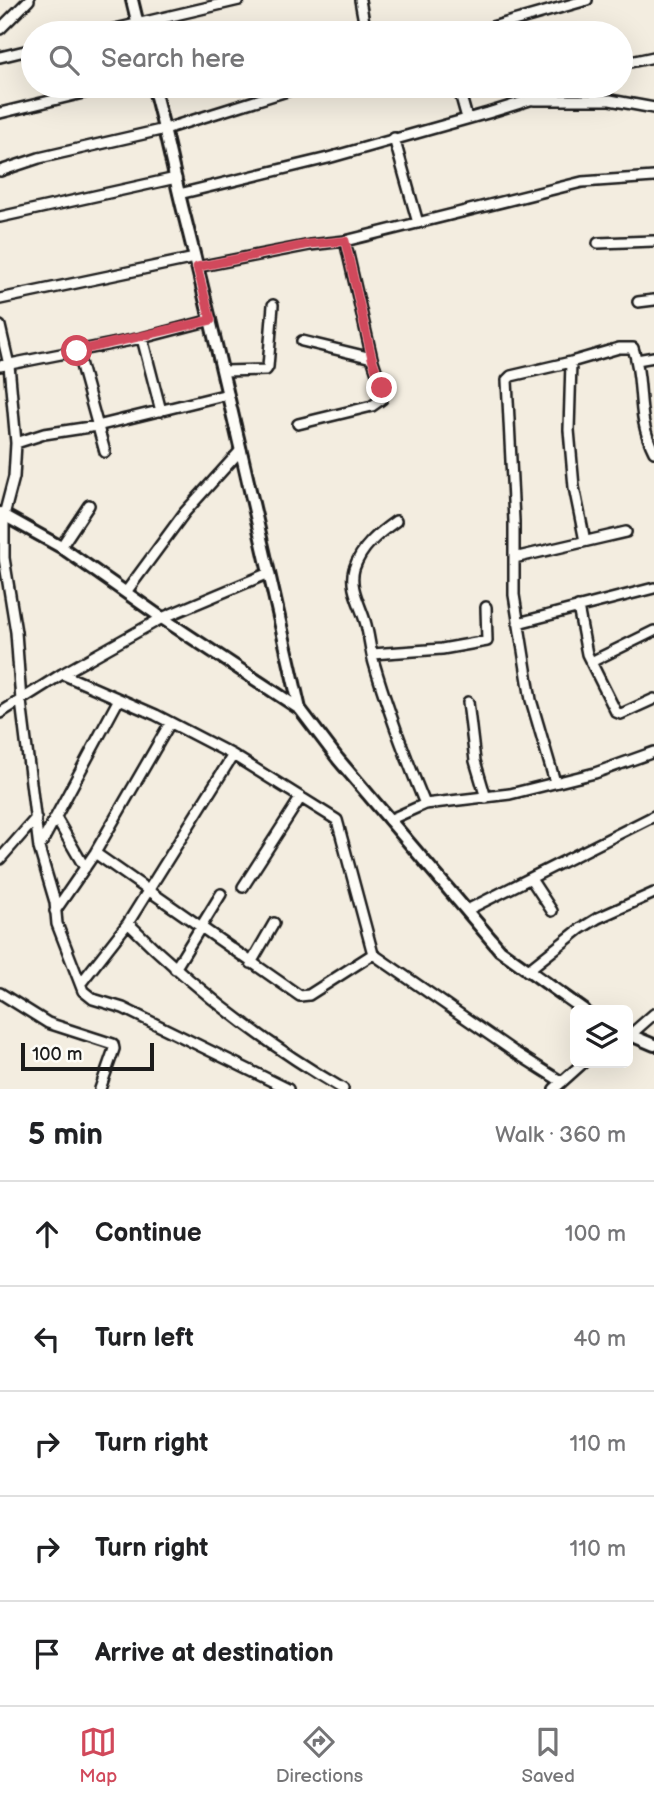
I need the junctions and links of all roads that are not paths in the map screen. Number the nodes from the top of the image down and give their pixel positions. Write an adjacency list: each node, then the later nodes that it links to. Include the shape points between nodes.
1 (29, 0): 10 (street)
2 (132, 0): 6 (street)
3 (239, 0): 7 (street)
4 (360, 0): 8 (street)
5 (587, 0): 9 (street)
6 (137, 21)
7 (164, 21)
8 (364, 21)
9 (513, 21)
10 (0, 29)
11 (21, 52): 12 (street)
12 (0, 57)
13 (654, 57): 14 (street)
14 (633, 61)
15 (62, 98): 22 (street)
16 (156, 98): 24 (street)
17 (264, 98): 24 (street)
18 (461, 98): 23 (street)
19 (535, 98): 20 (street)
20 (530, 100): 21 (street, via 610,100); 23 (street)
21 (654, 108)
22 (0, 113)
23 (467, 118): 25 (street)
24 (165, 129): 26 (street); 28 (street)
25 (394, 138): 29 (street); 31 (street)
26 (0, 171)
27 (654, 177): 31 (street, via 582,182)
28 (176, 178): 29 (street); 30 (street)
29 (179, 194): 35 (street)
30 (0, 217)
31 (418, 223): 32 (street)
32 (345, 241): 35 (street); 46 (street)
33 (654, 241): 34 (street)
34 (598, 243)
35 (196, 263): 36 (street); 40 (street)
36 (0, 299)
37 (654, 300): 38 (street)
38 (638, 302)
39 (273, 305): 50 (street, via 266,370)
40 (211, 320): 42 (street); 50 (street)
41 (0, 326): 49 (street)
42 (142, 338): 44 (street); 52 (street)
43 (302, 341): 46 (street)
44 (77, 351): 49 (street); 54 (street)
45 (654, 357): 47 (street)
46 (372, 358): 53 (street, via 382,399 372,406)
47 (637, 360): 48 (street, via 634,348 628,346); 58 (street, via 643,422)
48 (570, 362): 63 (street, via 569,430); 65 (street, via 507,380)
49 (5, 365): 55 (street)
50 (223, 371): 51 (street)
51 (228, 394): 52 (street); 56 (street)
52 (161, 411): 54 (street)
53 (298, 425)
54 (97, 426): 55 (street); 57 (street)
55 (16, 443): 60 (street, via 14,477)
56 (241, 450): 66 (street); 68 (street, via 186,512)
57 (105, 452)
58 (654, 452)
59 (89, 505): 64 (street)
60 (2, 514): 64 (street); 79 (street)
61 (396, 521): 74 (street, via 375,537 354,570 354,593)
62 (626, 532): 63 (street)
63 (585, 541): 65 (street)
64 (61, 547): 68 (street)
65 (514, 558): 72 (street)
66 (269, 573): 71 (street); 81 (street)
67 (654, 588): 70 (street)
68 (126, 592): 71 (street)
69 (486, 607): 74 (street, via 487,641)
70 (578, 607): 72 (street); 75 (street)
71 (162, 618): 76 (street); 81 (street)
72 (518, 623): 86 (street, via 531,700)
73 (654, 631): 75 (street)
74 (372, 654): 89 (street)
75 (591, 662): 78 (street, via 617,712)
76 (62, 674): 77 (street); 79 (street)
77 (119, 699): 83 (street); 92 (street)
78 (654, 699)
79 (21, 701): 82 (street); 91 (street)
80 (468, 702): 88 (street, via 475,761)
81 (300, 709): 93 (street)
82 (0, 713)
83 (170, 723): 85 (street); 95 (street)
84 (654, 752): 86 (street)
85 (233, 755): 87 (street); 100 (street)
86 (555, 782): 88 (street)
87 (301, 797): 99 (street); 109 (street, via 340,824)
88 (486, 798): 89 (street)
89 (425, 804): 93 (street)
90 (654, 816): 98 (street)
91 (36, 818): 94 (street); 96 (street)
92 (56, 818): 94 (street); 97 (street)
93 (390, 820): 103 (street)
94 (39, 848): 104 (street)
95 (95, 853): 97 (street); 100 (street)
96 (0, 859)
97 (85, 868): 104 (street)
98 (531, 879): 103 (street); 105 (street)
99 (243, 887)
100 (149, 890): 106 (street); 108 (street)
101 (654, 893): 112 (street, via 580,929)
102 (221, 894): 108 (street)
103 (467, 910): 112 (street, via 500,950)
104 (55, 911): 113 (street)
105 (552, 911)
106 (128, 923): 111 (street); 113 (street)
107 (274, 923): 110 (street)
108 (200, 926): 110 (street); 111 (street)
109 (373, 954): 110 (street, via 304,997); 121 (street)
110 (251, 963)
111 (174, 969): 124 (street, via 286,1055)
112 (527, 971): 115 (street)
113 (81, 983): 123 (street, via 93,999 123,1008)
114 (0, 993): 122 (street, via 48,1023 113,1044)
115 (577, 1005)
116 (654, 1014): 117 (street)
117 (633, 1031)
118 (633, 1036): 119 (street)
119 (654, 1045)
120 (577, 1068): 121 (street)
121 (562, 1082): 125 (street)
122 (100, 1089)
123 (288, 1089)
124 (343, 1089)
125 (554, 1089)

